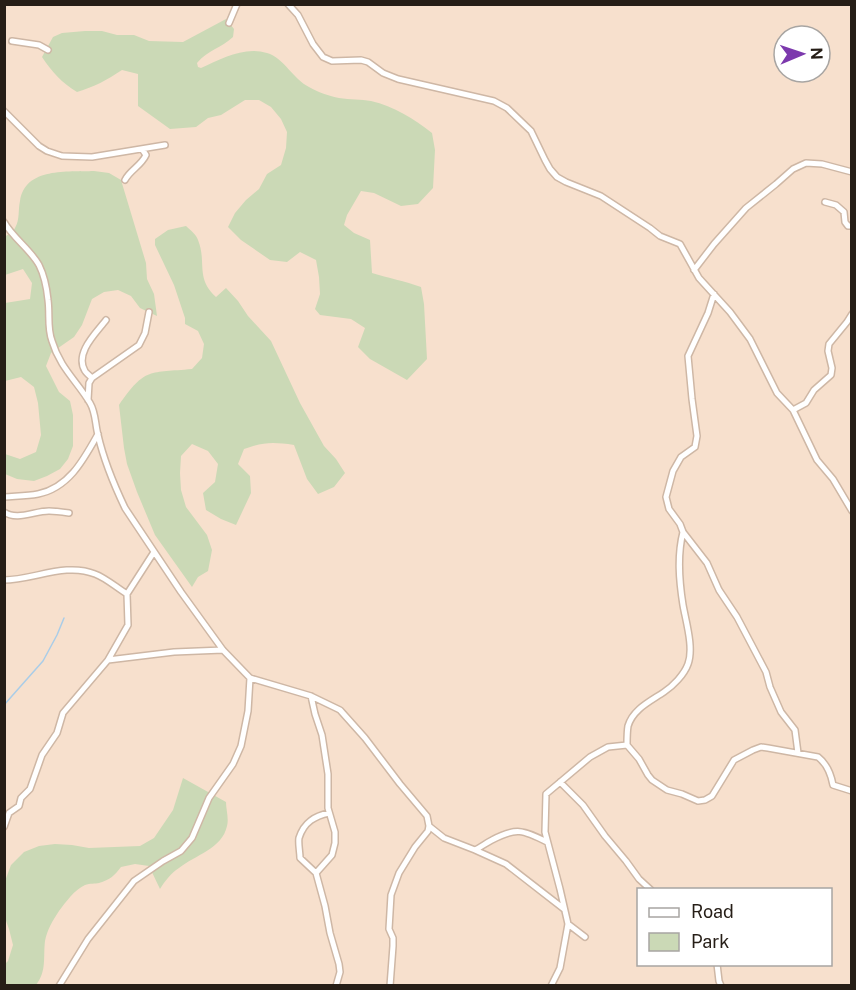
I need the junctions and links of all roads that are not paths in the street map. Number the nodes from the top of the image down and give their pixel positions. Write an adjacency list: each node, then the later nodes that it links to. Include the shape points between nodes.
1 (237, 4): 3 (street)
2 (288, 4): 14 (street, via 323,57 333,61 361,60 398,78 494,101 507,108 531,131 557,177 601,196 660,236 680,244)
3 (229, 23)
4 (12, 41): 5 (street)
5 (48, 50)
6 (4, 111): 8 (street, via 39,146 53,153 92,157)
7 (165, 144): 8 (street)
8 (142, 149): 10 (street, via 145,158)
9 (852, 172): 14 (street, via 806,163 793,169 746,208)
10 (125, 180)
11 (825, 202): 13 (street, via 844,212 845,222)
12 (4, 222): 20 (street, via 39,266 57,358)
13 (852, 226)
14 (694, 270): 15 (street)
15 (714, 294): 21 (street, via 750,339 777,393); 27 (street, via 688,356 695,447 676,465 666,497)
16 (149, 312): 19 (street, via 139,345)
17 (852, 314): 21 (street, via 829,344 831,375 806,403)
18 (106, 320): 19 (street, via 82,356 85,371)
19 (92, 378): 20 (street)
20 (88, 400): 22 (street)
21 (793, 410): 24 (street, via 817,460)
22 (98, 434): 23 (street, via 83,460 60,485 40,494); 28 (street, via 122,502)
23 (4, 497)
24 (852, 511)
25 (4, 512): 26 (street, via 15,517 47,510)
26 (69, 513)
27 (683, 532): 35 (street, via 679,576 689,633 689,663 666,691 633,716); 36 (street, via 707,563 766,672 781,712 795,730)
28 (154, 552): 30 (street); 31 (street)
29 (4, 580): 30 (street, via 79,571 94,573)
30 (127, 594): 32 (street, via 128,626)
31 (223, 650): 32 (street); 33 (street)
32 (108, 660): 41 (street, via 63,713 30,789 9,813)
33 (250, 678): 34 (street); 50 (street, via 241,746 192,838 181,851 134,881 88,939)
34 (311, 696): 39 (street, via 328,774); 40 (street, via 340,710 427,816)
35 (627, 745): 36 (street, via 652,780 698,801 712,796 734,760 753,750 761,747); 37 (street, via 608,747)
36 (798, 753): 38 (street, via 818,757 831,773 833,785)
37 (560, 782): 42 (street, via 546,794); 45 (street)
38 (852, 791)
39 (329, 813): 44 (street, via 335,843 332,855); 44 (street, via 311,819 299,839 300,858)
40 (429, 826): 43 (street, via 444,838); 52 (street, via 399,873 391,895)
41 (4, 827)
42 (547, 842): 43 (street, via 513,830); 46 (street)
43 (475, 850): 46 (street, via 506,864)
44 (316, 873): 51 (street, via 339,964)
45 (649, 888)
46 (564, 909): 47 (street)
47 (568, 924): 48 (street); 53 (street, via 560,968)
48 (585, 938)
49 (717, 966): 54 (street)
50 (59, 986)
51 (336, 986)
52 (390, 986)
53 (551, 986)
54 (721, 986)

